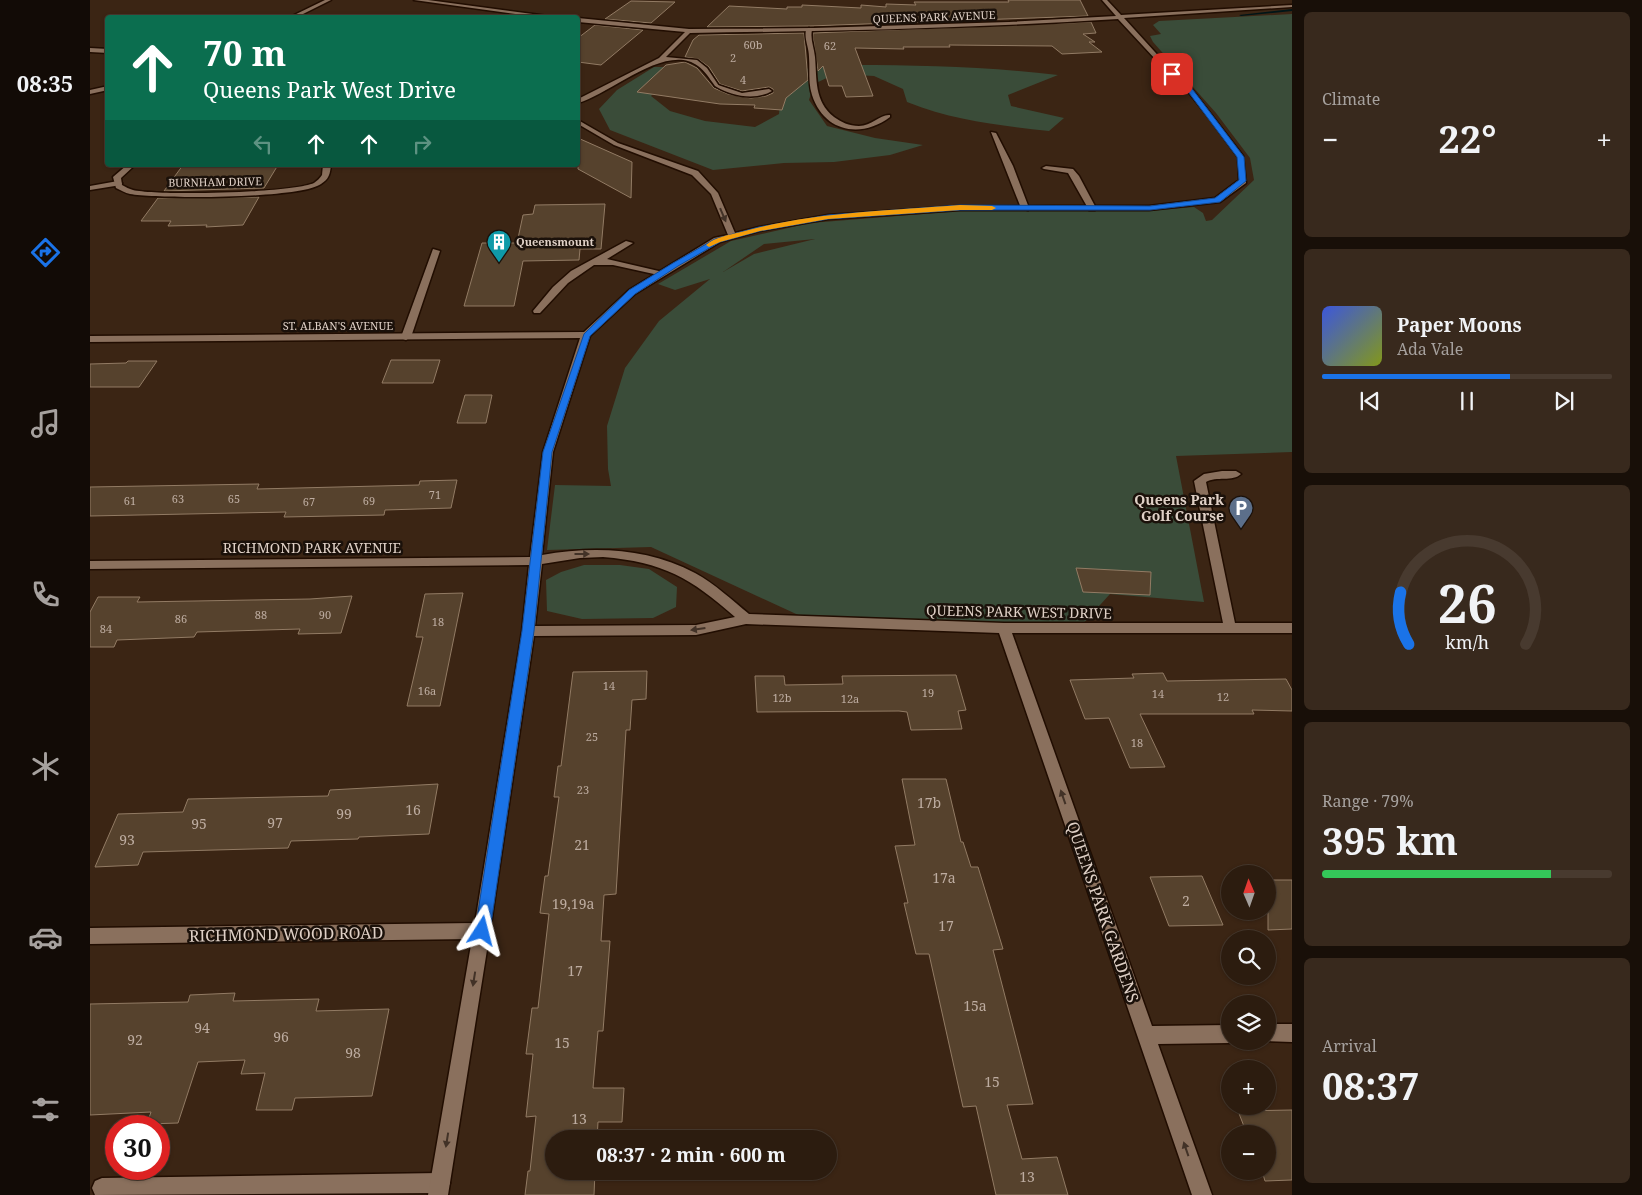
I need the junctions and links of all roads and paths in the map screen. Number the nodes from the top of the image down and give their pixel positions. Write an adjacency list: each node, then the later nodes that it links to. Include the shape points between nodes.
1 (329, 0): 7 (street)
2 (416, 0): 5 (street)
3 (1104, 0): 11 (street)
4 (1292, 6): 11 (street, QUEENS PARK AVENUE)
5 (478, 8): 6 (street); 8 (street)
6 (528, 14): 9 (street); 10 (street)
7 (296, 15)
8 (478, 15)
9 (525, 15)
10 (536, 15)
11 (1120, 18): 13 (street, QUEENS PARK AVENUE); 31 (street, via 1188,88 1212,118 1241,157 1242,181 1217,200 1150,208)
12 (580, 20): 14 (street, QUEENS PARK AVENUE)
13 (809, 30): 14 (street, QUEENS PARK AVENUE); 22 (street, via 814,94 824,114 844,126 864,129 877,125)
14 (689, 31): 17 (street)
15 (90, 50): 16 (street)
16 (105, 51)
17 (661, 59): 20 (street, via 695,60 728,92); 21 (street)
18 (105, 89): 19 (street)
19 (90, 92)
20 (769, 92)
21 (580, 100)
22 (888, 116)
23 (580, 123): 32 (street, one-way to 32, via 616,144 695,173 714,193)
24 (992, 133): 30 (street)
25 (129, 167): 28 (street, via 117,177)
26 (327, 167): 28 (street, BURNHAM DRIVE, via 326,176 317,184 281,191 157,194 129,192)
27 (1046, 168): 31 (street, via 1070,171)
28 (118, 183): 29 (street)
29 (90, 188)
30 (1025, 208): 31 (street); 32 (street, via 960,208 828,217)
31 (1092, 208)
32 (732, 236): 36 (street, via 717,240)
33 (629, 243): 35 (street)
34 (436, 251): 39 (street)
35 (598, 261): 36 (street); 37 (street, via 564,282)
36 (660, 274): 38 (street, via 632,292)
37 (537, 311)
38 (586, 336): 39 (street, ST. ALBAN'S AVENUE); 42 (street, via 548,452)
39 (406, 337): 40 (street, ST. ALBAN'S AVENUE)
40 (90, 339)
41 (1236, 474): 46 (street, via 1215,475 1200,481)
42 (534, 561): 43 (street, RICHMOND PARK AVENUE); 44 (street, one-way to 44, via 566,554 654,559 710,588); 48 (street)
43 (90, 565)
44 (746, 619): 45 (street, QUEENS PARK WEST DRIVE); 48 (street, QUEENS PARK WEST DRIVE, one-way to 48, via 696,630)
45 (1004, 628): 46 (street, QUEENS PARK WEST DRIVE); 54 (street, QUEENS PARK GARDENS, one-way to 45)
46 (1230, 628): 47 (street, QUEENS PARK WEST DRIVE)
47 (1292, 628)
48 (528, 631): 49 (street)
49 (482, 931): 50 (street, RICHMOND WOOD ROAD); 56 (street, one-way to 56)
50 (90, 936)
51 (1276, 1033): 52 (street)
52 (1292, 1033)
53 (1221, 1034): 54 (street)
54 (1146, 1035): 57 (street, QUEENS PARK GARDENS, one-way to 54)
55 (102, 1188): 56 (street)
56 (439, 1189)
57 (1202, 1195)

